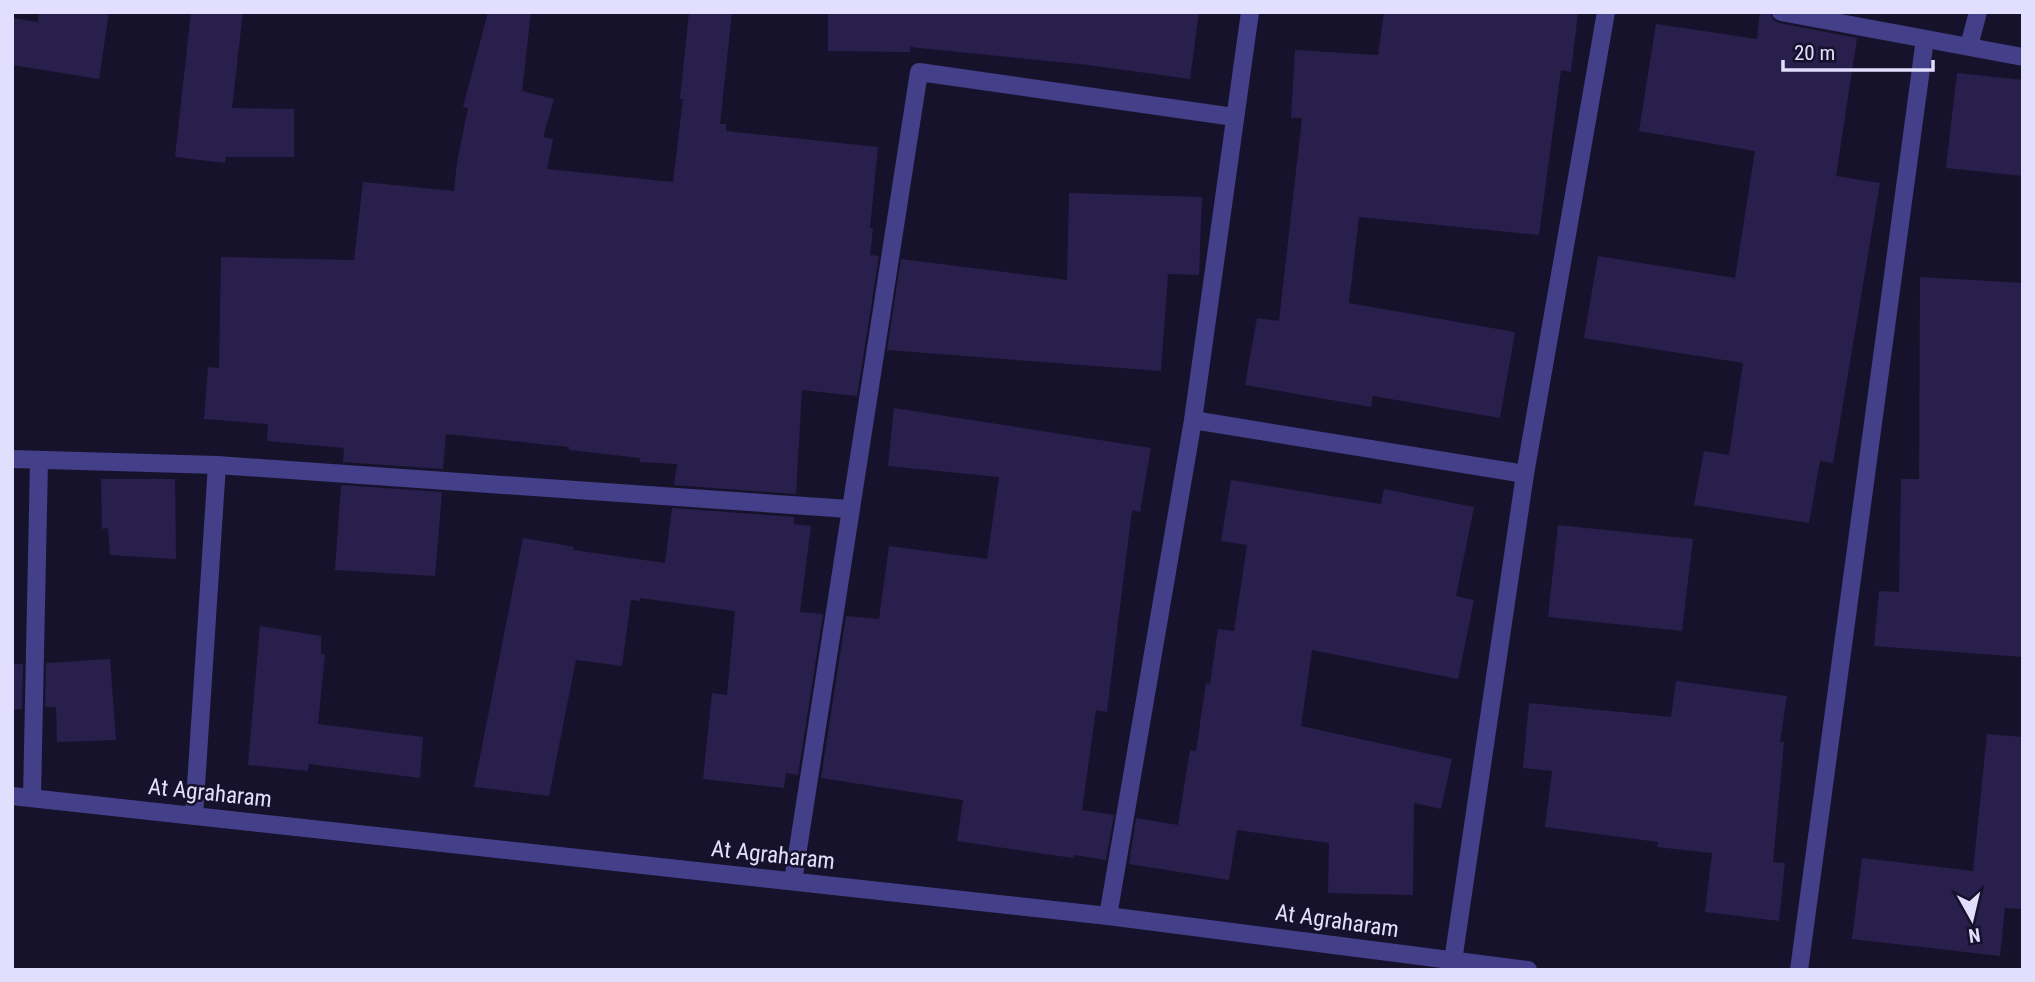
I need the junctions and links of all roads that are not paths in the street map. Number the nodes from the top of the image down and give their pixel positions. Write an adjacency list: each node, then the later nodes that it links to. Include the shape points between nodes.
1 (1250, 12): 8 (street)
2 (1606, 12): 13 (street)
3 (1781, 12): 5 (street)
4 (1978, 12): 6 (street)
5 (1925, 39): 6 (street); 22 (street)
6 (1969, 46): 7 (street)
7 (2023, 57)
8 (1234, 117): 9 (street); 14 (street, via 919,72)
9 (1193, 420): 13 (street); 19 (street)
10 (12, 459): 11 (street)
11 (39, 461): 12 (street); 16 (street)
12 (217, 465): 14 (street); 17 (street)
13 (1525, 474): 20 (street)
14 (849, 509): 18 (street)
15 (12, 796): 16 (street, At Agraharam)
16 (32, 797): 17 (street, At Agraharam)
17 (194, 816): 18 (street, At Agraharam)
18 (793, 881): 19 (street, At Agraharam)
19 (1108, 916): 20 (street, At Agraharam)
20 (1452, 961): 21 (street, At Agraharam)
21 (1528, 970)
22 (1798, 970)

